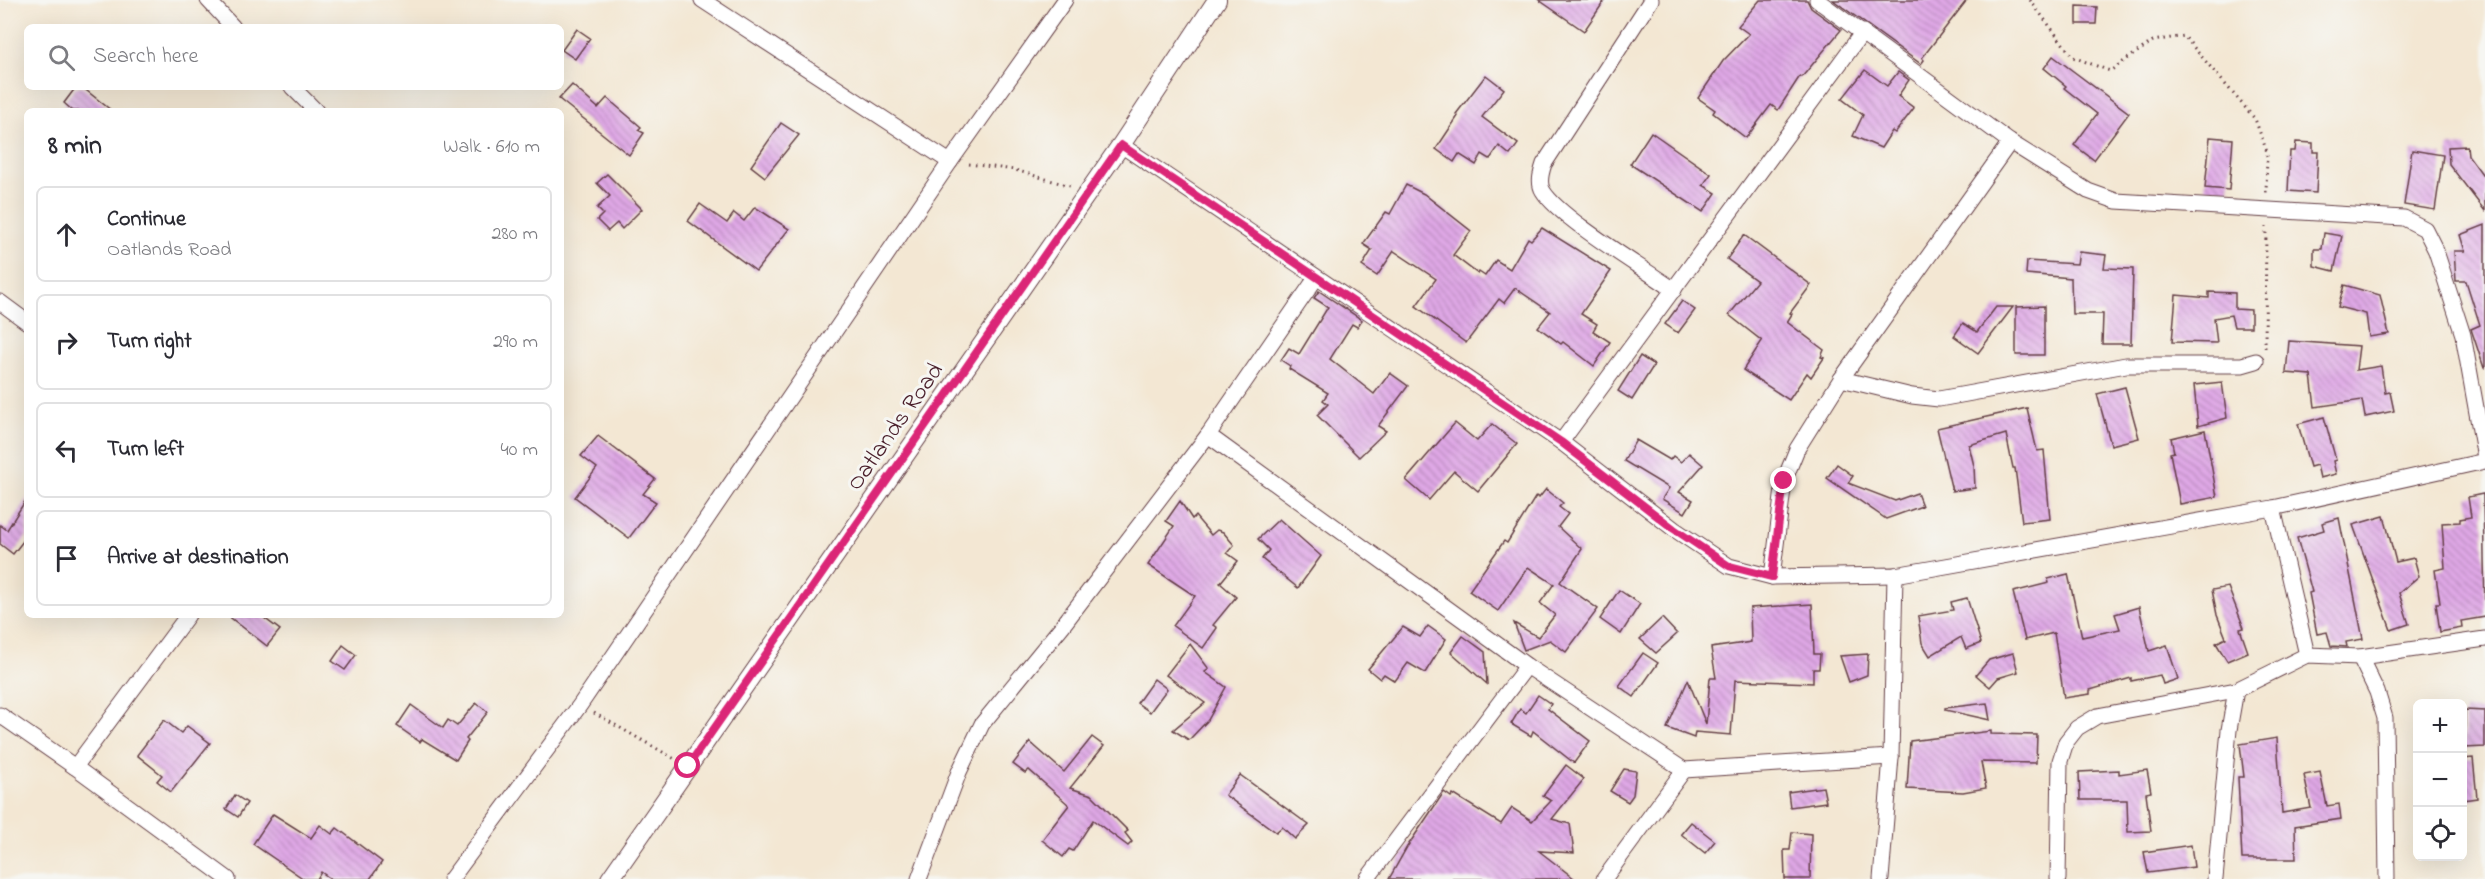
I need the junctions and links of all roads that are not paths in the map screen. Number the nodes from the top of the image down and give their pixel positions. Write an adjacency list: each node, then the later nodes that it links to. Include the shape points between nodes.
1 (208, 0): 7 (street)
2 (702, 0): 13 (street)
3 (1065, 0): 13 (street)
4 (1217, 0): 12 (street, Oatlands Road)
5 (1651, 0): 15 (street, via 1544,164 1540,177 1542,190 1558,209)
6 (1817, 0): 8 (street)
7 (230, 24)
8 (1863, 32): 11 (street); 15 (street)
9 (295, 90): 10 (street)
10 (313, 108)
11 (2010, 142): 19 (street); 22 (street, via 2088,191 2116,201 2404,218 2425,229 2463,335)
12 (1121, 145): 14 (street); 38 (street, Oatlands Road)
13 (950, 162): 37 (street, via 580,705)
14 (1316, 278): 20 (street); 21 (street)
15 (1674, 290): 21 (street)
16 (0, 302): 17 (street)
17 (24, 320)
18 (2256, 361): 19 (street, via 2242,365 2126,365 1939,399)
19 (1841, 379): 25 (street, via 1797,450 1784,481)
20 (1208, 435): 30 (street); 39 (street, via 982,724 959,772)
21 (1561, 442): 25 (street, via 1729,566)
22 (2485, 459): 23 (street)
23 (2273, 508): 24 (street); 28 (street)
24 (1895, 574): 25 (street); 33 (street)
25 (1772, 577)
26 (186, 618): 34 (street)
27 (2485, 639): 29 (street)
28 (2307, 655): 29 (street); 31 (street)
29 (2360, 657): 45 (street, via 2385,718)
30 (1527, 666): 35 (street); 40 (street)
31 (2236, 690): 43 (street, via 2097,716 2077,728 2066,742 2060,761); 44 (street)
32 (0, 715): 34 (street)
33 (1891, 757): 35 (street); 42 (street)
34 (75, 766): 36 (street)
35 (1684, 770): 41 (street)
36 (228, 879)
37 (451, 879)
38 (610, 879)
39 (919, 879)
40 (1367, 879)
41 (1604, 879)
42 (1881, 879)
43 (2058, 879)
44 (2215, 879)
45 (2387, 879)

